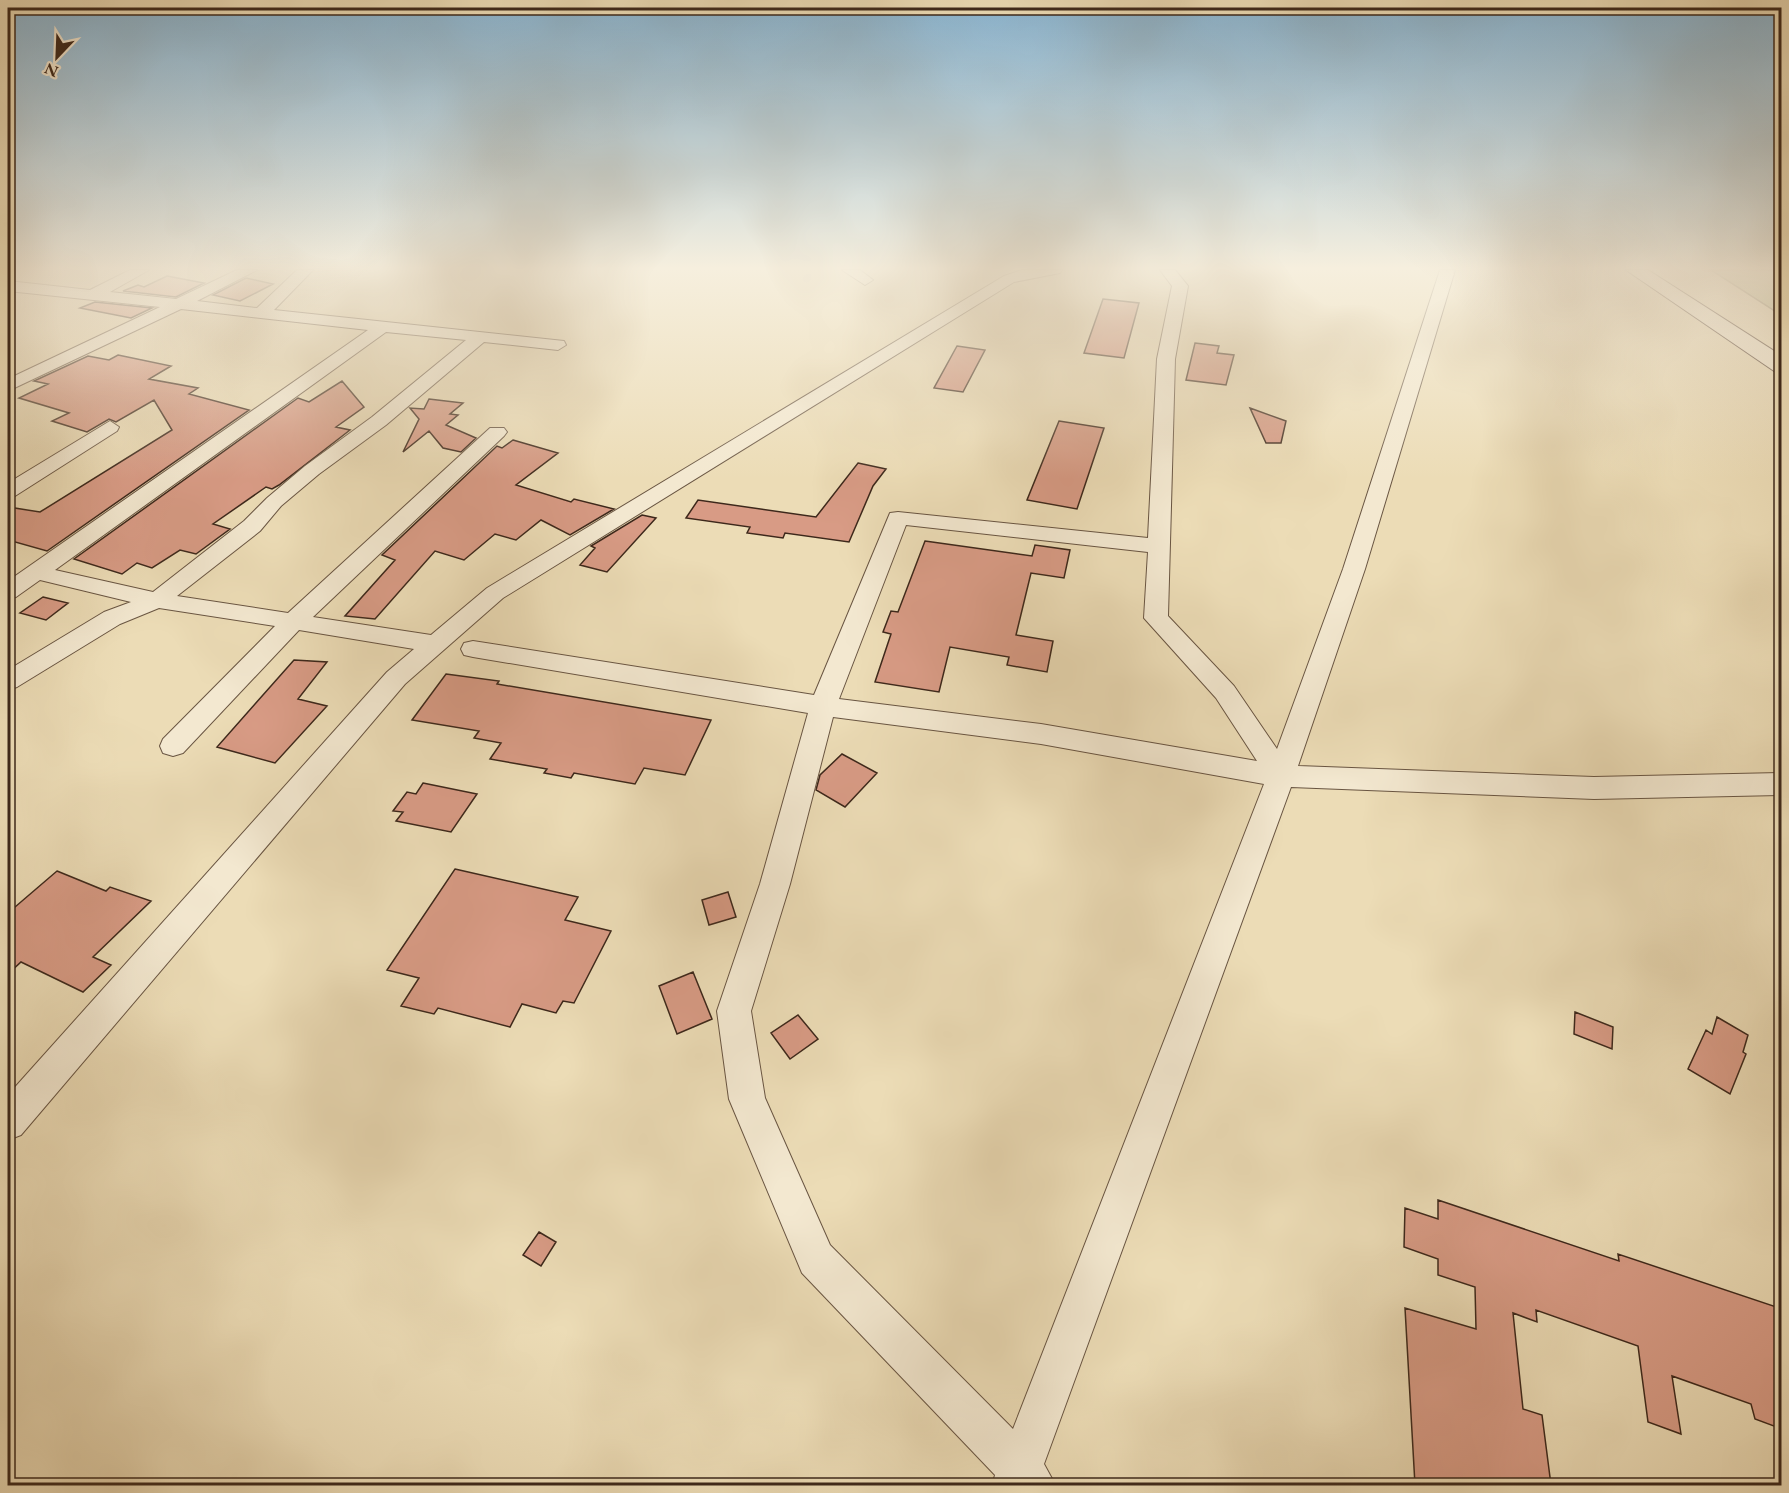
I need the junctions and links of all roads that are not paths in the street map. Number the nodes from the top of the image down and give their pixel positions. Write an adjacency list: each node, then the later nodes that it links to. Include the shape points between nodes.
1 (104, 340): 11 (street)
2 (364, 340): 16 (street)
3 (476, 340): 18 (street)
4 (512, 340): 9 (street)
5 (908, 340): 20 (street, via 495,593)
6 (1170, 340): 15 (street)
7 (1426, 340): 25 (street, via 1354,569)
8 (1743, 340): 10 (main road)
9 (558, 345)
10 (1782, 366)
11 (8, 386)
12 (110, 427): 14 (street)
13 (497, 432): 19 (street)
14 (8, 492)
15 (1158, 546): 23 (street, via 898,518); 25 (street, via 1156,618 1226,692)
16 (34, 572): 17 (street); 18 (street)
17 (8, 591)
18 (157, 600): 19 (street); 22 (street, via 112,618)
19 (293, 622): 20 (street); 24 (street)
20 (435, 644): 27 (street, via 396,678)
21 (473, 649): 23 (street)
22 (8, 681)
23 (823, 706): 25 (street, via 1041,734); 28 (street, via 775,884 735,1011 747,1098 816,1259)
24 (173, 746)
25 (1281, 776): 26 (street, via 1468,786 1716,788); 28 (street)
26 (1782, 784)
27 (8, 1122)
28 (1023, 1480)

